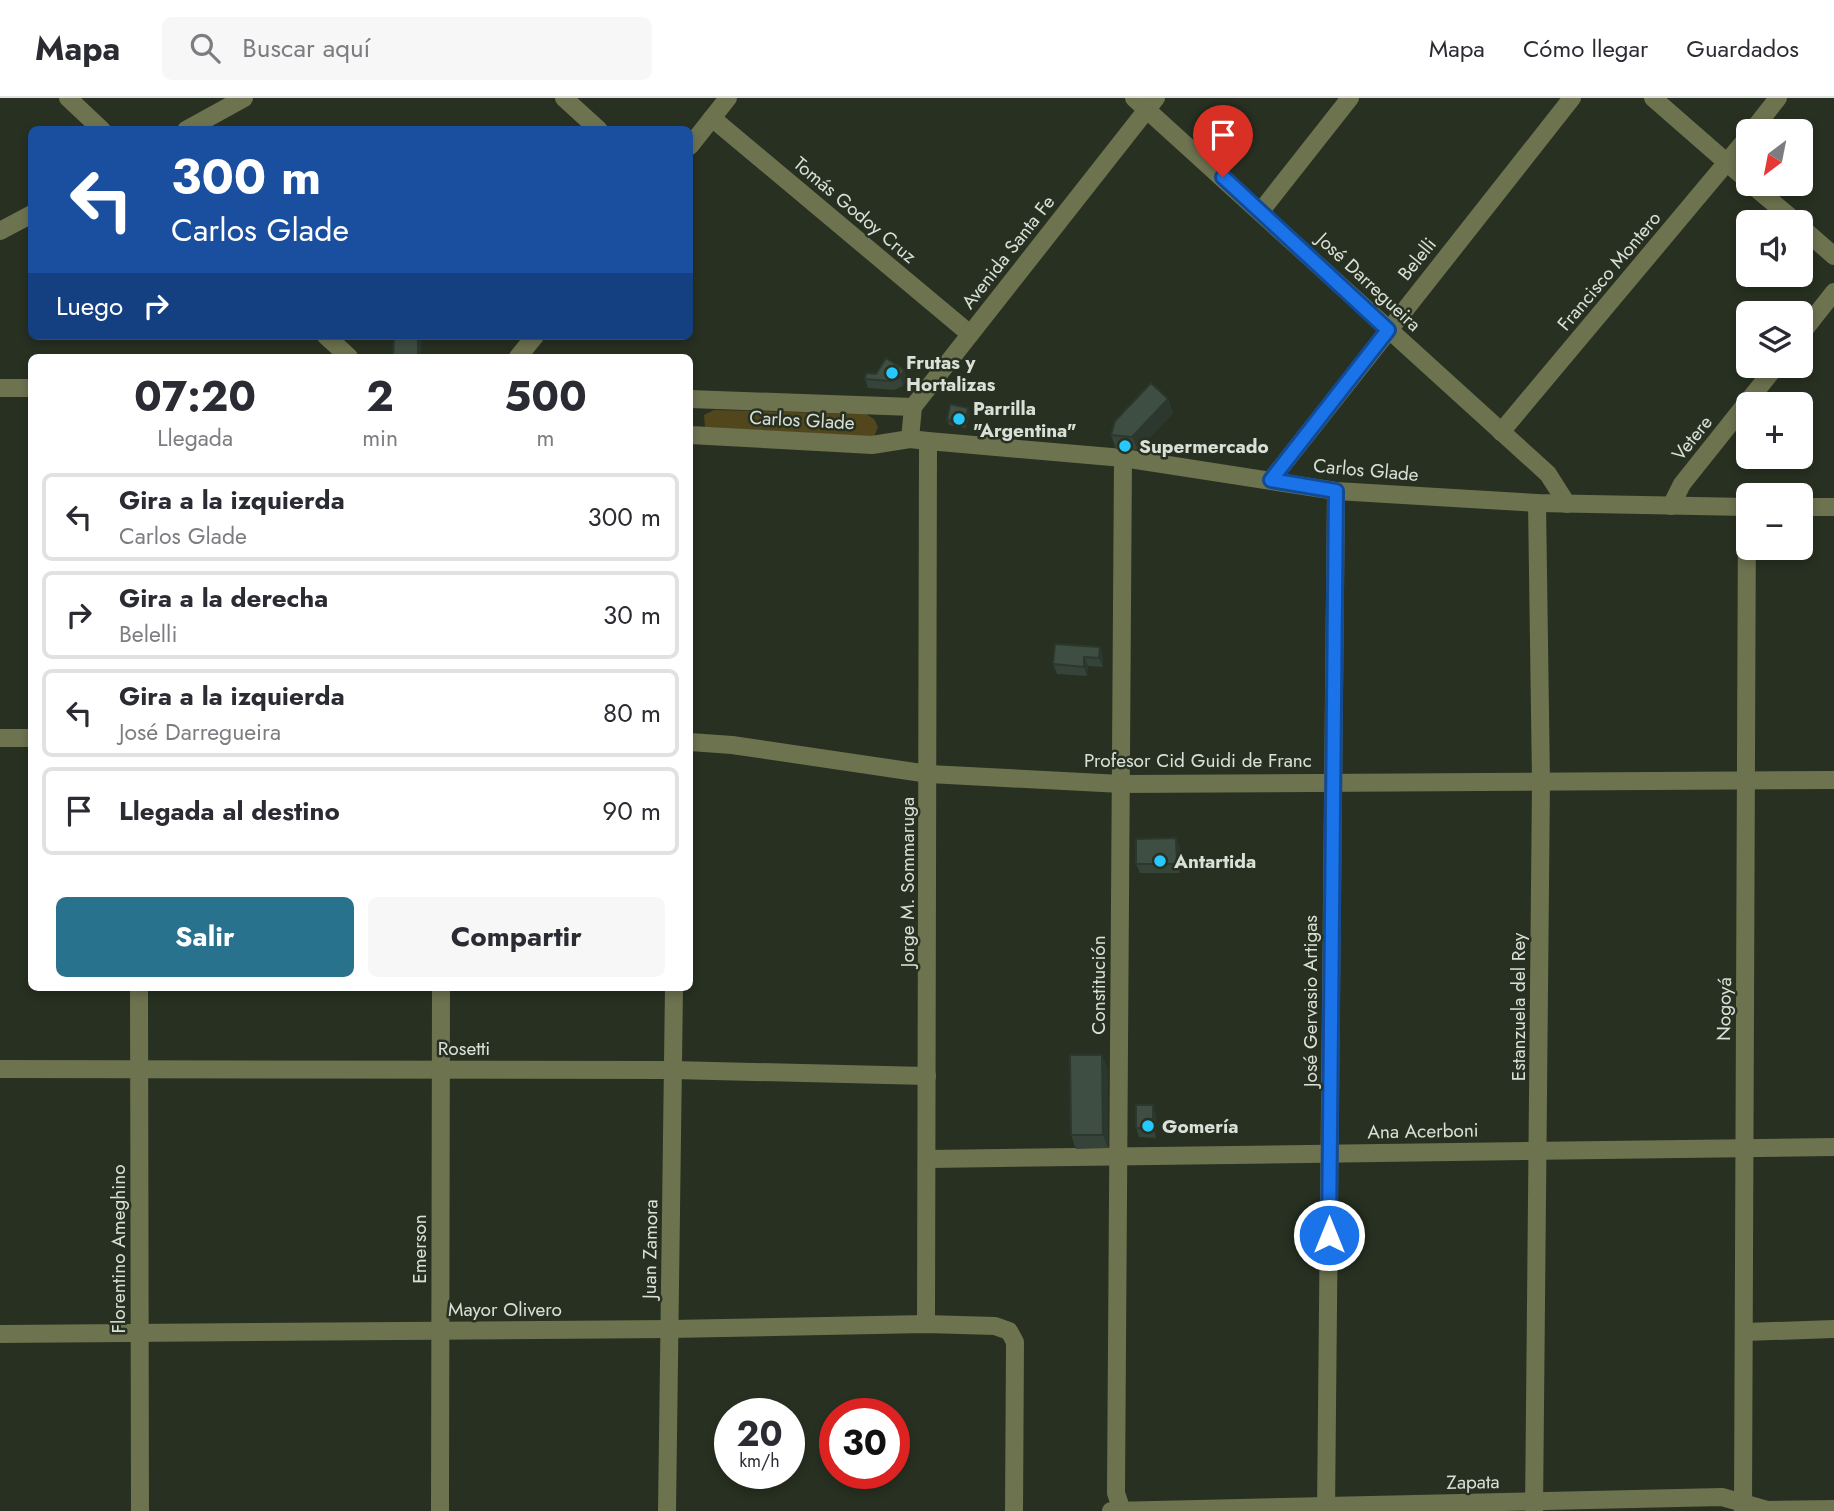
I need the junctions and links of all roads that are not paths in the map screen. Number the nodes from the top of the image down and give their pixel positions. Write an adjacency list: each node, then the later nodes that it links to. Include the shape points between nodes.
1 (68, 98): 12 (street)
2 (244, 98): 13 (street)
3 (564, 98): 14 (street)
4 (728, 98): 10 (street)
5 (1350, 98): 21 (street)
6 (1572, 98): 28 (street, Belelli)
7 (1653, 98): 17 (street)
8 (1778, 98): 11 (street)
9 (1146, 102): 21 (street, José Darregueira); 29 (street, Avenida Santa Fe)
10 (712, 118): 15 (street); 29 (street, Tomás Godoy Cruz)
11 (1761, 119)
12 (98, 126)
13 (193, 126)
14 (595, 126)
15 (693, 142)
16 (1736, 153): 17 (street, Francisco Montero)
17 (1728, 163): 18 (street); 39 (street, Francisco Montero)
18 (1736, 170)
19 (1766, 196): 20 (street)
20 (1782, 210)
21 (1261, 211): 28 (street, José Darregueira)
22 (28, 216): 23 (street)
23 (0, 231)
24 (1813, 238): 25 (street)
25 (1834, 256)
26 (1834, 292): 27 (street)
27 (1813, 319)
28 (1388, 330): 39 (street, José Darregueira); 44 (street, Belelli)
29 (970, 334): 38 (street, Avenida Santa Fe)
30 (330, 340): 32 (street)
31 (532, 340): 33 (street)
32 (345, 354)
33 (520, 354)
34 (1766, 378): 48 (street, Vetere, via 1682,484)
35 (0, 388): 36 (street)
36 (28, 388)
37 (693, 399): 38 (street, Carlos Glade)
38 (913, 407): 41 (street)
39 (1500, 432): 47 (street, José Darregueira, via 1548,474)
40 (693, 435): 41 (street, Carlos Glade, via 872,445)
41 (909, 439): 42 (street, Carlos Glade)
42 (928, 441): 43 (street, Carlos Glade); 56 (street, Jorge M. Sommaruga)
43 (1123, 458): 44 (street, Carlos Glade); 61 (street, Constitución)
44 (1271, 480): 45 (street, Carlos Glade)
45 (1336, 491): 46 (street, Carlos Glade); 58 (street, José Gervasio Artigas)
46 (1537, 503): 47 (street, Carlos Glade); 60 (street, Estanzuela del Rey)
47 (1567, 504): 48 (street, Carlos Glade)
48 (1671, 506): 49 (street, Carlos Glade)
49 (1736, 507)
50 (1813, 507): 51 (street)
51 (1834, 507)
52 (1748, 560): 59 (street, Nogoyá)
53 (0, 738): 54 (street)
54 (28, 738)
55 (693, 742): 56 (street, Profesor Cid Guidi de Franc)
56 (929, 774): 61 (street, Profesor Cid Guidi de Franc); 69 (street, Jorge M. Sommaruga)
57 (1834, 780): 59 (street, Profesor Cid Guidi de Franc)
58 (1332, 781): 60 (street, Profesor Cid Guidi de Franc); 61 (street, Profesor Cid Guidi de Franc); 73 (street, José Gervasio Artigas)
59 (1747, 781): 60 (street, Profesor Cid Guidi de Franc); 71 (street, Nogoyá)
60 (1541, 782): 72 (street, Estanzuela del Rey)
61 (1121, 783): 74 (street, Constitución)
62 (139, 991): 68 (street, Florentino Ameghino)
63 (441, 991): 66 (street, Emerson)
64 (674, 991): 67 (street, Juan Zamora)
65 (0, 1069): 68 (street, Rosetti)
66 (440, 1069): 67 (street, Rosetti); 68 (street, Rosetti); 79 (street, Emerson)
67 (673, 1070): 69 (street, Rosetti); 77 (street, Juan Zamora)
68 (138, 1072): 80 (street, Florentino Ameghino)
69 (927, 1076): 75 (street, Jorge M. Sommaruga)
70 (1834, 1147): 71 (street, Ana Acerboni)
71 (1744, 1149): 72 (street, Ana Acerboni); 81 (street, Nogoyá)
72 (1538, 1151): 73 (street, Ana Acerboni); 83 (street, Estanzuela del Rey)
73 (1329, 1153): 74 (street, Ana Acerboni); 85 (street, José Gervasio Artigas)
74 (1118, 1158): 75 (street, Ana Acerboni); 92 (street, Constitución, via 1116,1493)
75 (928, 1159): 76 (street, Jorge M. Sommaruga)
76 (926, 1324): 77 (street, Mayor Olivero); 90 (street, Mayor Olivero, via 995,1326 1009,1331 1016,1342)
77 (670, 1329): 79 (street, Mayor Olivero); 89 (street, Juan Zamora)
78 (1834, 1329): 81 (street)
79 (440, 1330): 80 (street, Mayor Olivero); 88 (street, Emerson)
80 (139, 1332): 82 (street, Mayor Olivero); 87 (street, Florentino Ameghino)
81 (1745, 1332): 84 (street, Nogoyá)
82 (0, 1334)
83 (1534, 1506): 84 (street, Zapata, via 1722,1497); 85 (street, Zapata)
84 (1743, 1506): 86 (street, Zapata)
85 (1326, 1508): 92 (street, Zapata)
86 (1834, 1509)
87 (140, 1511)
88 (440, 1511)
89 (667, 1511)
90 (1014, 1511)
91 (1111, 1511): 92 (street, Zapata)
92 (1121, 1511)

